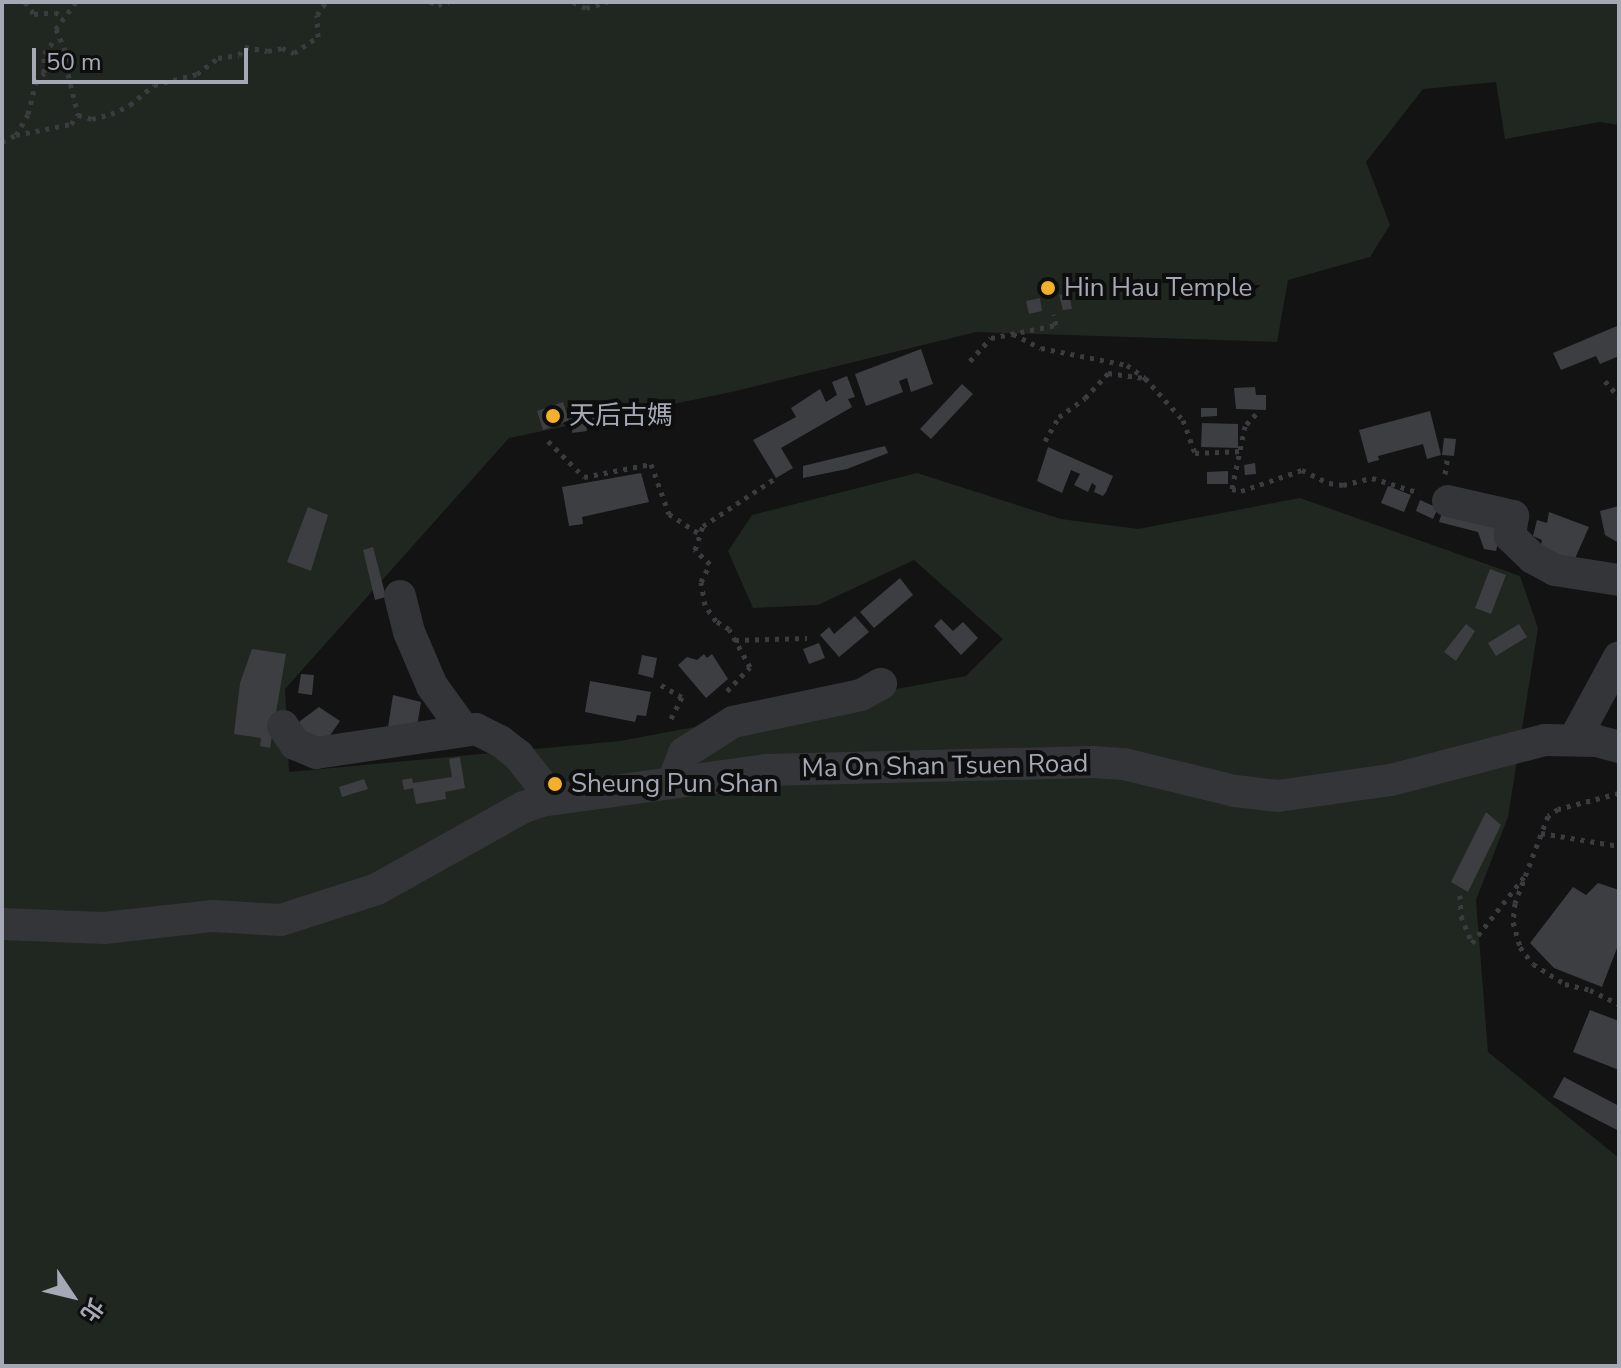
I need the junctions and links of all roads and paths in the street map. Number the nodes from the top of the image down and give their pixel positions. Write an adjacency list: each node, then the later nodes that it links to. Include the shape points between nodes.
1 (25, 2): 8 (path, via 34,14 55,12)
2 (76, 2): 8 (path)
3 (326, 2): 10 (path, via 317,15 318,37 294,53 245,47 239,55 218,58 197,74 154,85 111,114 92,119)
4 (430, 2): 5 (path)
5 (449, 2)
6 (573, 2): 7 (path, via 586,8)
7 (607, 2)
8 (64, 17): 9 (path)
9 (56, 37): 10 (path, via 68,57 62,66); 11 (path, via 44,54 44,73)
10 (78, 115): 11 (path, via 71,124)
11 (16, 135): 12 (path)
12 (2, 142)
13 (1053, 314): 14 (path, via 1056,325)
14 (1013, 334): 15 (path, via 991,338); 16 (path, via 1041,348 1127,365)
15 (970, 361)
16 (1145, 378): 21 (path, via 1108,373 1059,417); 22 (path, via 1183,420 1195,453)
17 (1605, 381): 18 (path)
18 (1619, 397)
19 (1256, 414): 22 (path, via 1245,426)
20 (548, 441): 25 (path, via 584,477 651,464 669,514)
21 (1045, 441)
22 (1242, 451): 24 (path, via 1232,489 1241,491 1302,470 1329,483 1372,478)
23 (774, 479): 25 (path, via 703,526)
24 (1448, 501): 26 (street, via 1513,516 1510,536 1555,570)
25 (700, 534): 29 (path, via 695,550 710,564 701,582 705,605)
26 (1619, 580)
27 (400, 596): 36 (street, via 432,686)
28 (807, 638): 29 (path)
29 (735, 640): 33 (path, via 750,667)
30 (1619, 657): 37 (street)
31 (881, 684): 39 (street, via 861,695 733,722 684,753)
32 (661, 685): 34 (path, via 682,697)
33 (722, 696)
34 (669, 722)
35 (283, 726): 36 (street, via 295,744 316,753)
36 (464, 730): 41 (street, via 484,731 500,741)
37 (1574, 740): 38 (street, Ma On Shan Tsuen Road); 39 (street, Ma On Shan Tsuen Road, via 1545,740 1391,780 1278,796 1093,762 766,770)
38 (1619, 747)
39 (673, 782): 41 (street, Ma On Shan Tsuen Road)
40 (1619, 793): 42 (path, via 1558,809 1548,816)
41 (552, 798): 46 (street, Ma On Shan Tsuen Road, via 524,807 377,889 281,920 213,916 104,928)
42 (1541, 833): 43 (path); 44 (path)
43 (1619, 846)
44 (1527, 873): 45 (path, via 1472,943 1461,916); 47 (path, via 1513,922 1526,957 1552,977)
45 (1460, 895)
46 (2, 924)
47 (1619, 1004)

